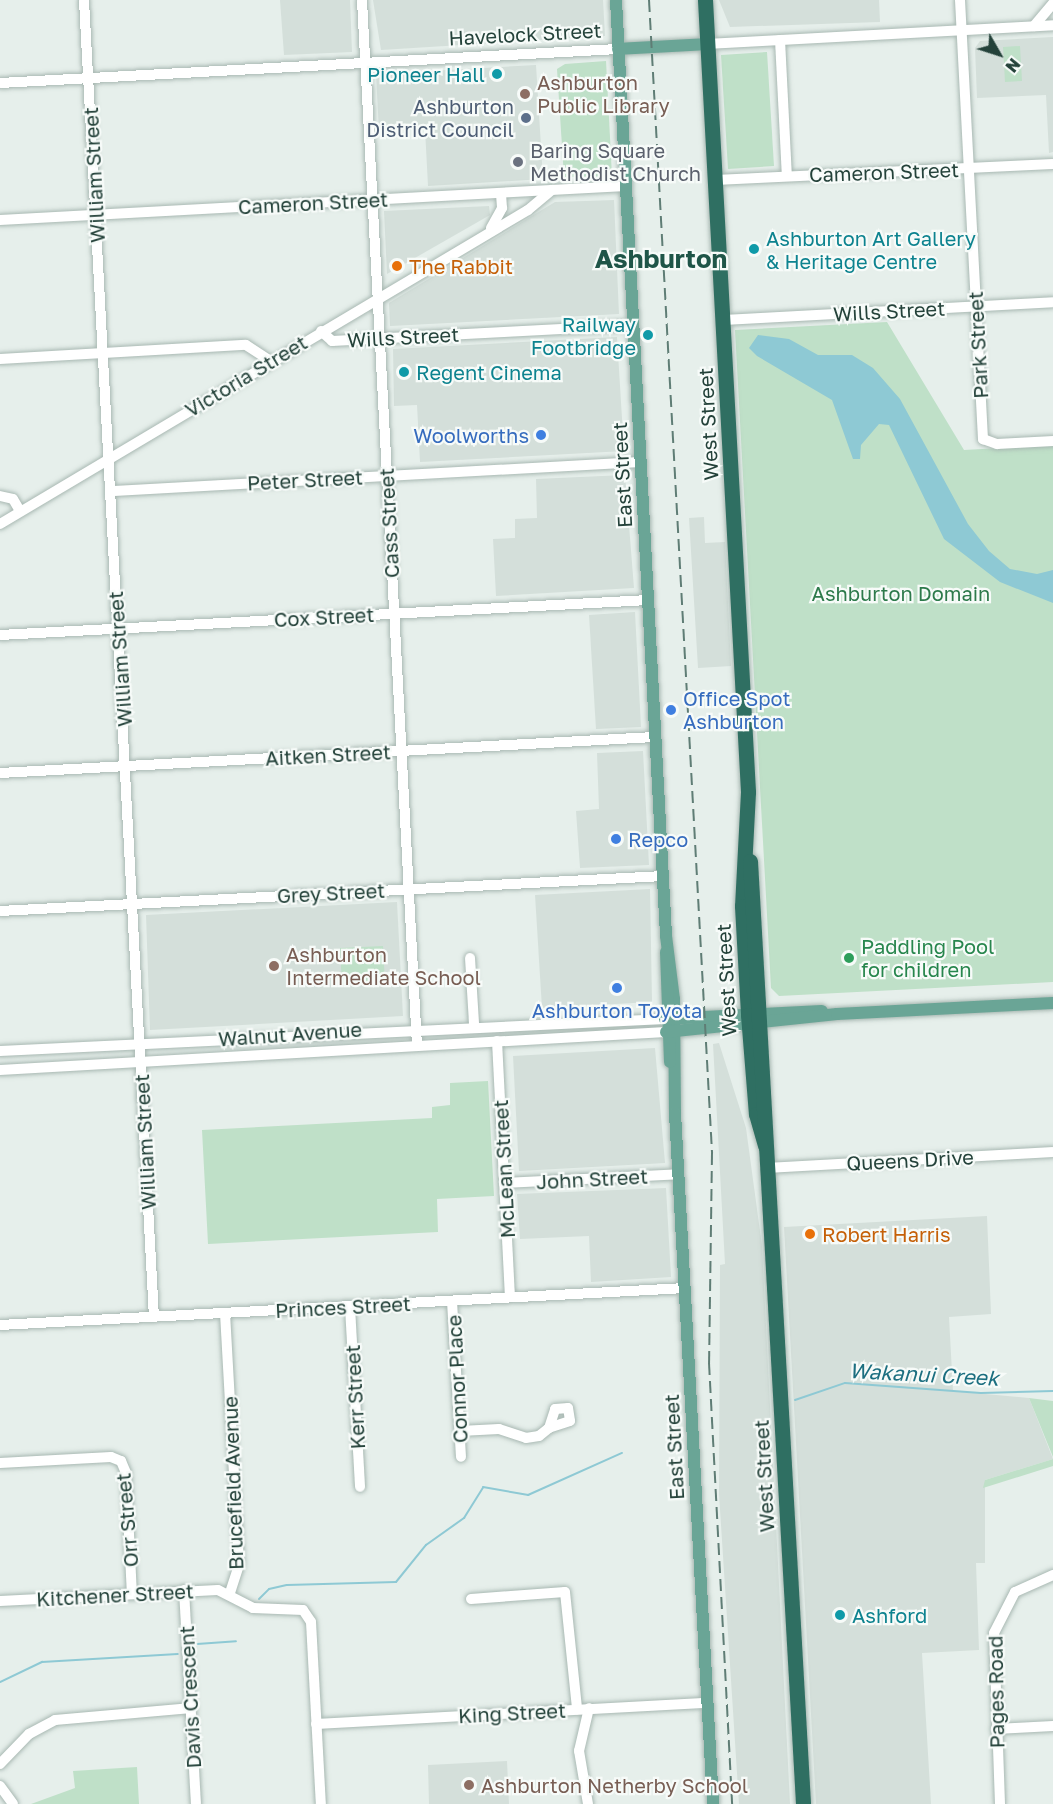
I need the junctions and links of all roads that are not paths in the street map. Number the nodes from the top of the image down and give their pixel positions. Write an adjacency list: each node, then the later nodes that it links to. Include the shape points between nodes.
1 (84, 0): 14 (street, William Street)
2 (362, 0): 13 (street, Cass Street)
3 (616, 0): 12 (main road, East Street)
4 (705, 0): 11 (highway, West Street)
5 (960, 0): 9 (street, Park Street)
6 (1053, 3): 8 (street)
7 (1053, 25): 8 (street, Havelock Street)
8 (1034, 26): 9 (street, Havelock Street)
9 (961, 30): 10 (street, Havelock Street); 17 (street, Park Street)
10 (780, 40): 11 (street, Havelock Street); 18 (street)
11 (707, 44): 12 (main road, Havelock Street); 19 (highway, West Street)
12 (618, 49): 13 (street, Havelock Street); 20 (main road, East Street)
13 (365, 62): 14 (street, Havelock Street); 23 (street, Cass Street)
14 (88, 78): 15 (street, Havelock Street); 25 (street, William Street)
15 (0, 82)
16 (1053, 164): 17 (street, Cameron Street)
17 (969, 168): 18 (street, Cameron Street); 31 (street, Park Street)
18 (787, 176): 19 (street, Cameron Street)
19 (715, 180): 32 (highway, West Street)
20 (626, 186): 21 (street, Cameron Street); 33 (main road, East Street)
21 (552, 190): 22 (street, Cameron Street); 26 (street, Victoria Street)
22 (501, 193): 23 (street, Cameron Street); 24 (street)
23 (372, 200): 25 (street, Cameron Street); 29 (street, Cass Street)
24 (502, 208): 26 (street); 28 (street)
25 (96, 215): 27 (street, Cameron Street); 36 (street, William Street)
26 (518, 216): 28 (street, Victoria Street)
27 (0, 220)
28 (491, 228): 29 (street, Victoria Street)
29 (377, 296): 34 (street, Victoria Street); 35 (street, Cass Street)
30 (1053, 302): 31 (street, Wills Street)
31 (976, 306): 32 (street, Wills Street); 39 (street, Park Street, via 983,439 997,444)
32 (724, 320): 62 (highway, West Street, via 748,846 742,906)
33 (633, 325): 35 (street, Wills Street); 41 (main road, East Street)
34 (321, 331): 35 (street, Wills Street, via 332,341); 38 (street, Victoria Street)
35 (379, 338): 42 (street, Cass Street)
36 (103, 353): 37 (street); 38 (street, via 246,345); 40 (street, William Street)
37 (0, 358)
38 (271, 361): 40 (street, Victoria Street)
39 (1053, 441)
40 (110, 457): 43 (street, William Street); 45 (street, Victoria Street)
41 (640, 462): 42 (street, Peter Street); 47 (main road, East Street)
42 (386, 475): 43 (street, Peter Street); 48 (street, Cass Street)
43 (114, 490): 49 (street, William Street, via 112,562)
44 (0, 496): 45 (street, via 13,499)
45 (20, 511): 46 (street, Victoria Street)
46 (0, 524)
47 (648, 600): 48 (street, Cox Street); 51 (main road, East Street)
48 (394, 613): 49 (street, Cox Street); 52 (street, Cass Street)
49 (121, 628): 50 (street, Cox Street); 53 (street, William Street, via 119,689)
50 (0, 635)
51 (655, 737): 52 (street, Aitken Street); 55 (main road, East Street)
52 (401, 751): 53 (street, Aitken Street); 56 (street, Cass Street)
53 (129, 766): 54 (street, Aitken Street); 57 (street, William Street, via 126,835)
54 (0, 773)
55 (663, 876): 56 (street, Grey Street); 64 (main road, East Street)
56 (409, 889): 57 (street, Grey Street); 65 (street, Cass Street)
57 (136, 904): 58 (street, Grey Street); 68 (street, William Street, via 133,972)
58 (0, 912)
59 (470, 958): 63 (street)
60 (1053, 1003): 62 (main road, Walnut Avenue)
61 (582, 1019): 63 (street, Walnut Avenue); 64 (street, Walnut Avenue); 66 (street)
62 (756, 1019): 64 (main road, Walnut Avenue); 74 (highway, West Street)
63 (474, 1024): 65 (street, Walnut Avenue)
64 (671, 1025): 66 (street, Walnut Avenue); 75 (main road, East Street)
65 (416, 1027): 68 (street, Walnut Avenue); 69 (street, Cass Street)
66 (583, 1039): 67 (street, Walnut Avenue)
67 (497, 1041): 69 (street, Walnut Avenue); 76 (street, McLean Street)
68 (140, 1043): 70 (street, Walnut Avenue); 71 (street, William Street)
69 (417, 1046): 71 (street, Walnut Avenue)
70 (0, 1051)
71 (141, 1063): 72 (street, Walnut Avenue); 82 (street, William Street)
72 (0, 1070)
73 (1053, 1152): 74 (street, Queens Drive)
74 (767, 1168): 108 (highway, West Street)
75 (679, 1174): 76 (street, John Street); 77 (main road, East Street)
76 (504, 1183): 78 (street, McLean Street)
77 (685, 1288): 78 (street, Princes Street); 95 (main road, East Street)
78 (510, 1298): 79 (street, Princes Street)
79 (452, 1301): 80 (street, Princes Street); 85 (street, Connor Place)
80 (350, 1307): 81 (street, Princes Street); 88 (street, Kerr Street)
81 (225, 1313): 82 (street, Princes Street); 91 (street, Brucefield Avenue, via 239,1565)
82 (154, 1317): 83 (street, Princes Street)
83 (0, 1325)
84 (549, 1428): 85 (street, via 526,1438 499,1429)
85 (460, 1431): 86 (street, Connor Place)
86 (461, 1457)
87 (0, 1463): 92 (street, Orr Street, via 111,1457 121,1461 126,1473)
88 (360, 1487)
89 (1053, 1575): 100 (street, Pages Road, via 1015,1592 996,1622)
90 (184, 1590): 91 (street, Kitchener Street); 92 (street, Kitchener Street); 96 (street, Davis Crescent)
91 (230, 1593): 98 (street, Brucefield Avenue, via 253,1608 306,1612)
92 (132, 1594): 94 (street, Kitchener Street)
93 (471, 1599): 97 (street, via 560,1591 568,1597)
94 (0, 1601)
95 (707, 1703): 97 (street, King Street); 107 (main road, East Street)
96 (190, 1708): 101 (street, via 55,1720 28,1734); 104 (street, Davis Crescent)
97 (583, 1709): 98 (street, King Street); 106 (street, via 579,1751)
98 (316, 1724): 105 (street, Brucefield Avenue)
99 (1053, 1726): 100 (street)
100 (996, 1729): 109 (street, Pages Road)
101 (0, 1764)
102 (0, 1786): 103 (street)
103 (13, 1804)
104 (196, 1804)
105 (321, 1804)
106 (588, 1804)
107 (713, 1804)
108 (803, 1804)
109 (1000, 1804)

